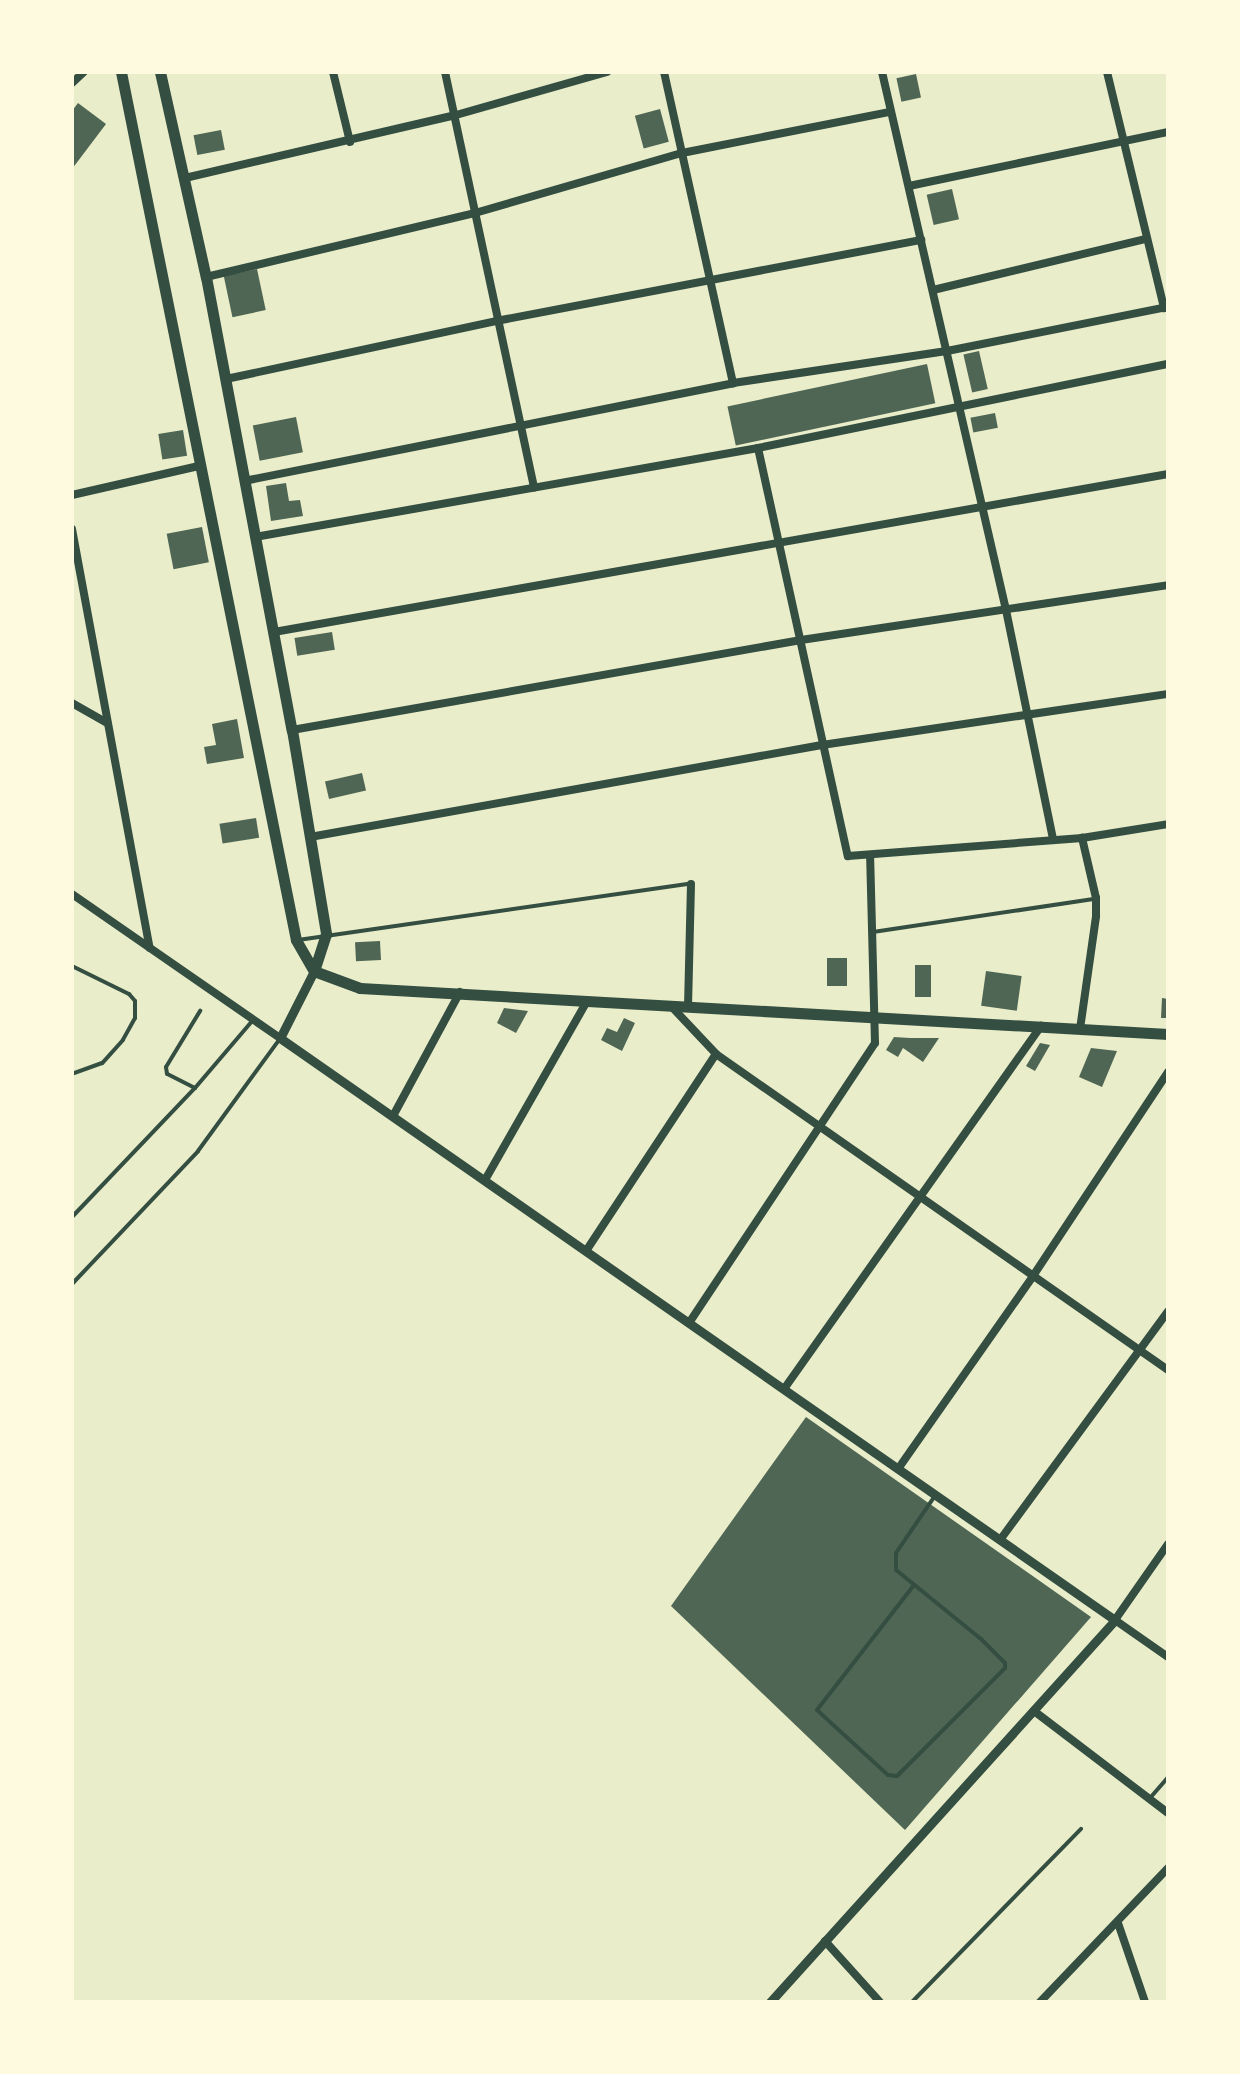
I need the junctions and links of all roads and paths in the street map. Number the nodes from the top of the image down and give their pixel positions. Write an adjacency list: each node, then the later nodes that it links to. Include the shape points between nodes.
1 (84, 72): 10 (street)
2 (121, 72): 34 (main road)
3 (160, 72): 17 (main road)
4 (333, 72): 15 (street)
5 (445, 72): 12 (street)
6 (607, 72): 12 (street)
7 (664, 72): 16 (street)
8 (882, 72): 11 (street)
9 (1107, 72): 14 (street)
10 (72, 83)
11 (890, 112): 16 (street); 18 (street)
12 (456, 115): 15 (street); 19 (street)
13 (1168, 132): 14 (street)
14 (1123, 141): 18 (street); 20 (street)
15 (350, 142): 17 (street)
16 (682, 153): 19 (street); 23 (street)
17 (185, 178): 22 (main road)
18 (909, 186): 21 (street)
19 (475, 213): 22 (street); 26 (street)
20 (1145, 239): 24 (street); 25 (street)
21 (921, 240): 23 (street); 24 (street)
22 (206, 277): 29 (main road)
23 (710, 280): 26 (street); 30 (street)
24 (933, 290): 27 (street)
25 (1166, 307): 27 (street)
26 (496, 321): 29 (street); 32 (street)
27 (947, 351): 30 (street); 31 (street)
28 (1168, 364): 31 (street)
29 (226, 379): 36 (main road)
30 (733, 383): 32 (street)
31 (959, 405): 33 (street); 39 (street)
32 (520, 426): 36 (street); 37 (street)
33 (758, 448): 37 (street); 42 (street)
34 (199, 466): 38 (street); 63 (main road)
35 (1168, 474): 39 (street)
36 (244, 481): 41 (main road)
37 (534, 488): 41 (street)
38 (72, 495)
39 (982, 507): 42 (street); 44 (street)
40 (72, 529): 50 (street)
41 (255, 537): 45 (main road)
42 (779, 543): 45 (street); 46 (street)
43 (1168, 585): 44 (street)
44 (1006, 610): 46 (street); 49 (street)
45 (274, 632): 51 (main road)
46 (801, 640): 51 (street); 52 (street)
47 (1168, 694): 49 (street)
48 (72, 703): 50 (street)
49 (1028, 715): 52 (street); 56 (street)
50 (107, 723): 64 (street)
51 (292, 730): 54 (main road)
52 (822, 745): 54 (street); 57 (street, via 848,856)
53 (1168, 824): 55 (street)
54 (310, 837): 62 (main road)
55 (1082, 838): 56 (street); 60 (street)
56 (1053, 839): 57 (street)
57 (870, 855): 61 (street)
58 (691, 884): 62 (lane); 70 (street)
59 (72, 894): 64 (street)
60 (1096, 898): 61 (lane); 75 (street)
61 (873, 933): 72 (street)
62 (326, 934): 63 (lane); 66 (main road)
63 (296, 940): 66 (main road)
64 (150, 948): 73 (street)
65 (72, 966): 80 (lane, via 129,994 135,1001 135,1018 102,1063)
66 (314, 971): 67 (main road, via 360,988); 77 (street)
67 (460, 992): 68 (main road); 82 (street)
68 (587, 1001): 69 (main road); 84 (street)
69 (671, 1006): 70 (main road); 78 (street)
70 (688, 1007): 72 (main road)
71 (200, 1011): 81 (lane, via 166,1067 167,1074)
72 (874, 1015): 74 (main road); 83 (street, via 875,1043)
73 (255, 1018): 77 (street); 81 (lane)
74 (1041, 1026): 75 (main road); 85 (street)
75 (1080, 1029): 76 (main road)
76 (1168, 1034)
77 (280, 1038): 82 (street); 89 (lane, via 198,1151)
78 (716, 1054): 83 (street); 87 (street)
79 (1168, 1072): 88 (street)
80 (72, 1074)
81 (195, 1088): 86 (lane)
82 (393, 1116): 84 (street)
83 (820, 1128): 85 (street); 91 (street)
84 (485, 1180): 87 (street)
85 (920, 1197): 88 (street); 94 (street)
86 (72, 1217)
87 (586, 1251): 91 (street)
88 (1033, 1276): 92 (street); 95 (street)
89 (72, 1284)
90 (1168, 1311): 92 (street)
91 (689, 1323): 94 (street)
92 (1140, 1350): 93 (street); 97 (street)
93 (1168, 1370)
94 (784, 1389): 95 (street)
95 (898, 1469): 96 (street)
96 (936, 1495): 97 (street); 99 (lane, via 894,1562)
97 (1000, 1540): 100 (street)
98 (1168, 1544): 100 (street)
99 (914, 1585): 99 (lane, via 981,1639 1005,1668 897,1776 888,1775 817,1710)
100 (1115, 1620): 101 (street); 102 (street)
101 (1168, 1657)
102 (1034, 1711): 104 (street); 109 (street)
103 (1168, 1777): 104 (lane)
104 (1150, 1798): 105 (street)
105 (1168, 1813)
106 (1081, 1829): 112 (lane)
107 (1168, 1868): 108 (street)
108 (1118, 1923): 113 (street); 114 (street)
109 (825, 1941): 110 (street); 111 (street)
110 (770, 2002)
111 (880, 2002)
112 (912, 2002)
113 (1040, 2002)
114 (1145, 2002)

